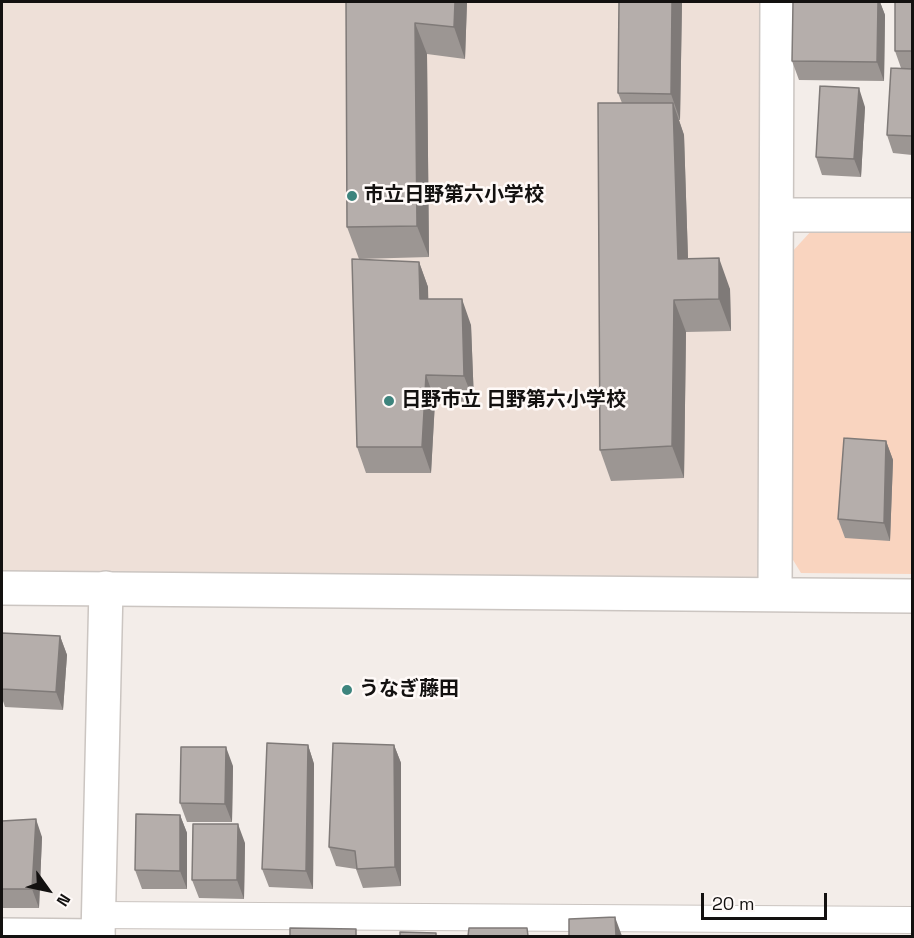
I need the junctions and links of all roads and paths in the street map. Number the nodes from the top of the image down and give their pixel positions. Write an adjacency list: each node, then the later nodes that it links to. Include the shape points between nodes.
1 (777, 2): 2 (street)
2 (777, 215): 3 (street); 6 (street)
3 (912, 215)
4 (2, 588): 5 (street)
5 (106, 588): 6 (street); 9 (street)
6 (775, 594): 7 (street)
7 (912, 596)
8 (912, 920): 9 (lane)
9 (98, 929): 10 (street)
10 (2, 935)

